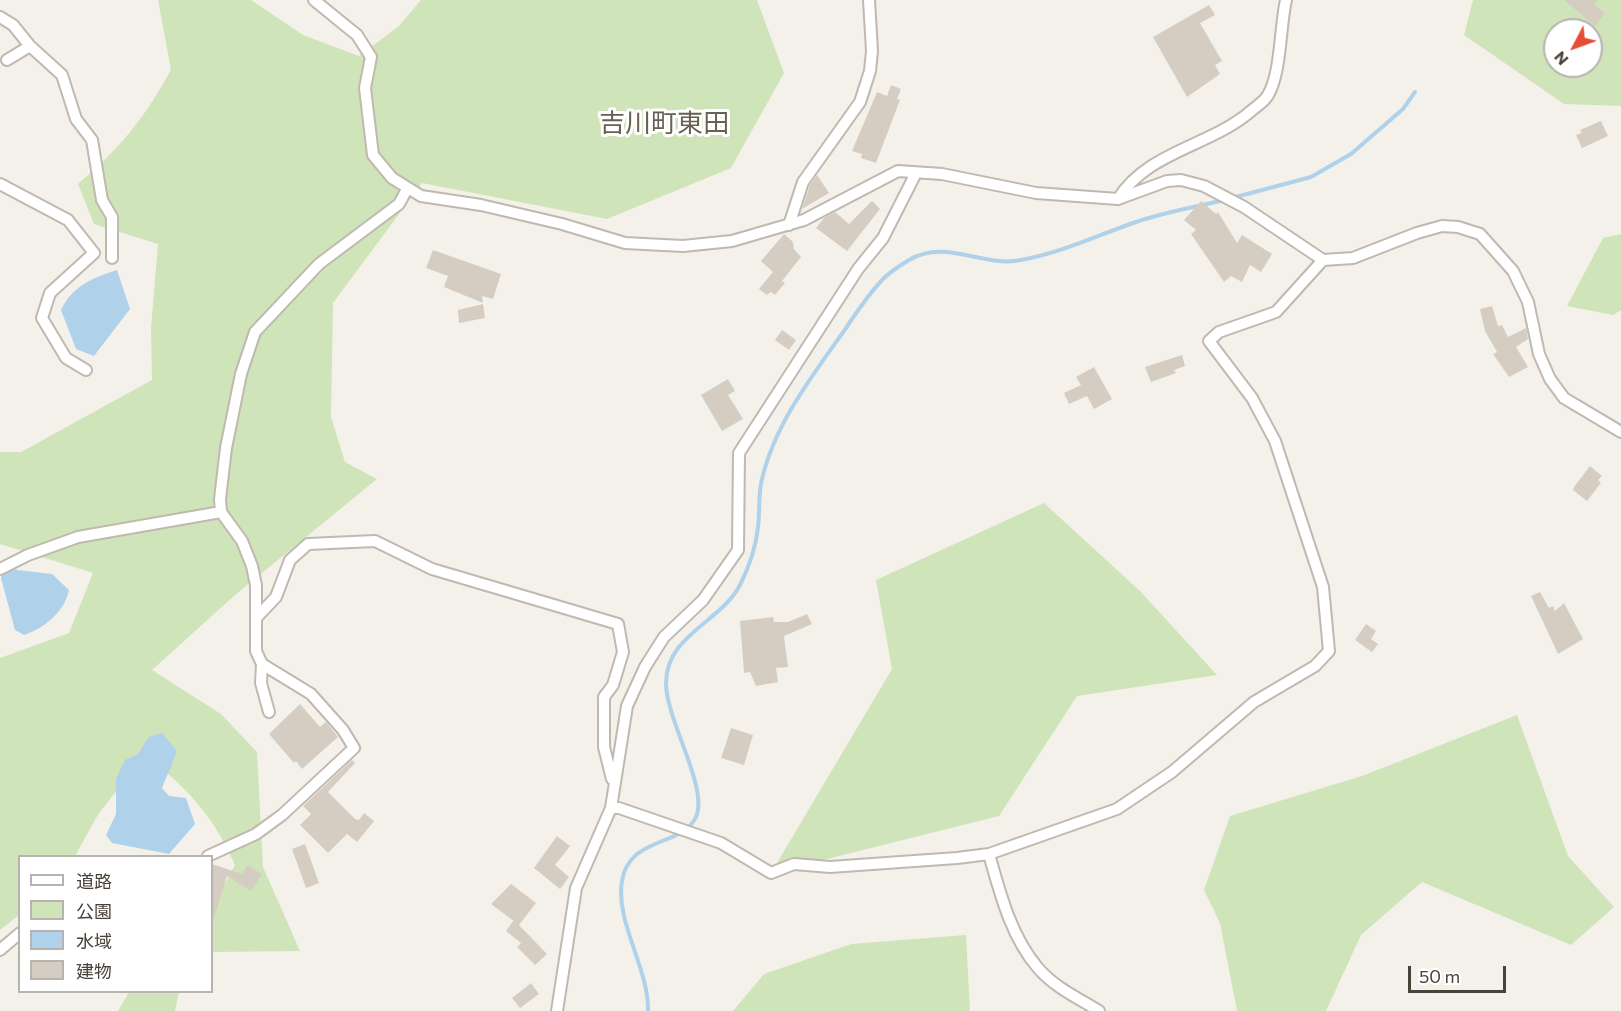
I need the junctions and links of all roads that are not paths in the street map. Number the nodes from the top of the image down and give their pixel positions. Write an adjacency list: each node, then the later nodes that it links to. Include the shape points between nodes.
1 (314, 0): 9 (street, via 357,35 371,57 365,88 373,155)
2 (869, 0): 11 (street, via 872,51 860,102 803,182)
3 (1286, 0): 10 (street, via 1268,97 1241,120 1145,170 1129,181)
4 (0, 17): 5 (street)
5 (30, 46): 6 (street); 12 (street, via 62,75 76,119 92,140 102,200 112,217)
6 (7, 60)
7 (916, 173): 10 (street, via 942,174 1036,192); 11 (street, via 898,171); 21 (street, via 883,238 834,304 739,453 738,550 703,600 664,637 645,667 627,706)
8 (0, 184): 14 (street, via 68,220 94,253 50,293 42,318 66,358)
9 (407, 189): 11 (street, via 421,196 562,224 624,243 683,246 732,241); 16 (street, via 399,204 319,264 255,332 241,374 226,448)
10 (1118, 199): 13 (street, via 1167,181 1204,186 1244,207)
11 (789, 225)
12 (112, 258)
13 (1323, 260): 15 (street, via 1353,258 1442,226 1480,234 1513,272 1528,302 1539,354 1550,379 1564,398); 23 (street, via 1276,312 1219,332 1209,341 1252,398 1275,441 1323,587 1329,651 1315,666 1254,702 1172,772 1117,808)
14 (86, 370)
15 (1621, 432)
16 (221, 512): 17 (street, via 78,537); 18 (street, via 242,541 252,566)
17 (0, 569)
18 (256, 618): 19 (street, via 256,651); 21 (street, via 276,597 290,560 308,544 375,541 432,569 618,624 623,652 613,685 604,697 604,747)
19 (262, 664): 20 (street, via 261,683); 24 (street, via 311,694 354,748 282,815 256,834)
20 (269, 712)
21 (614, 786): 22 (street)
22 (611, 808): 23 (street, via 721,843 771,873 794,864 830,867); 27 (street, via 576,888)
23 (989, 854): 28 (street, via 999,892 1019,938 1038,968 1059,987)
24 (210, 855)
25 (18, 935): 26 (street)
26 (0, 950)
27 (557, 1011)
28 (1099, 1011)

